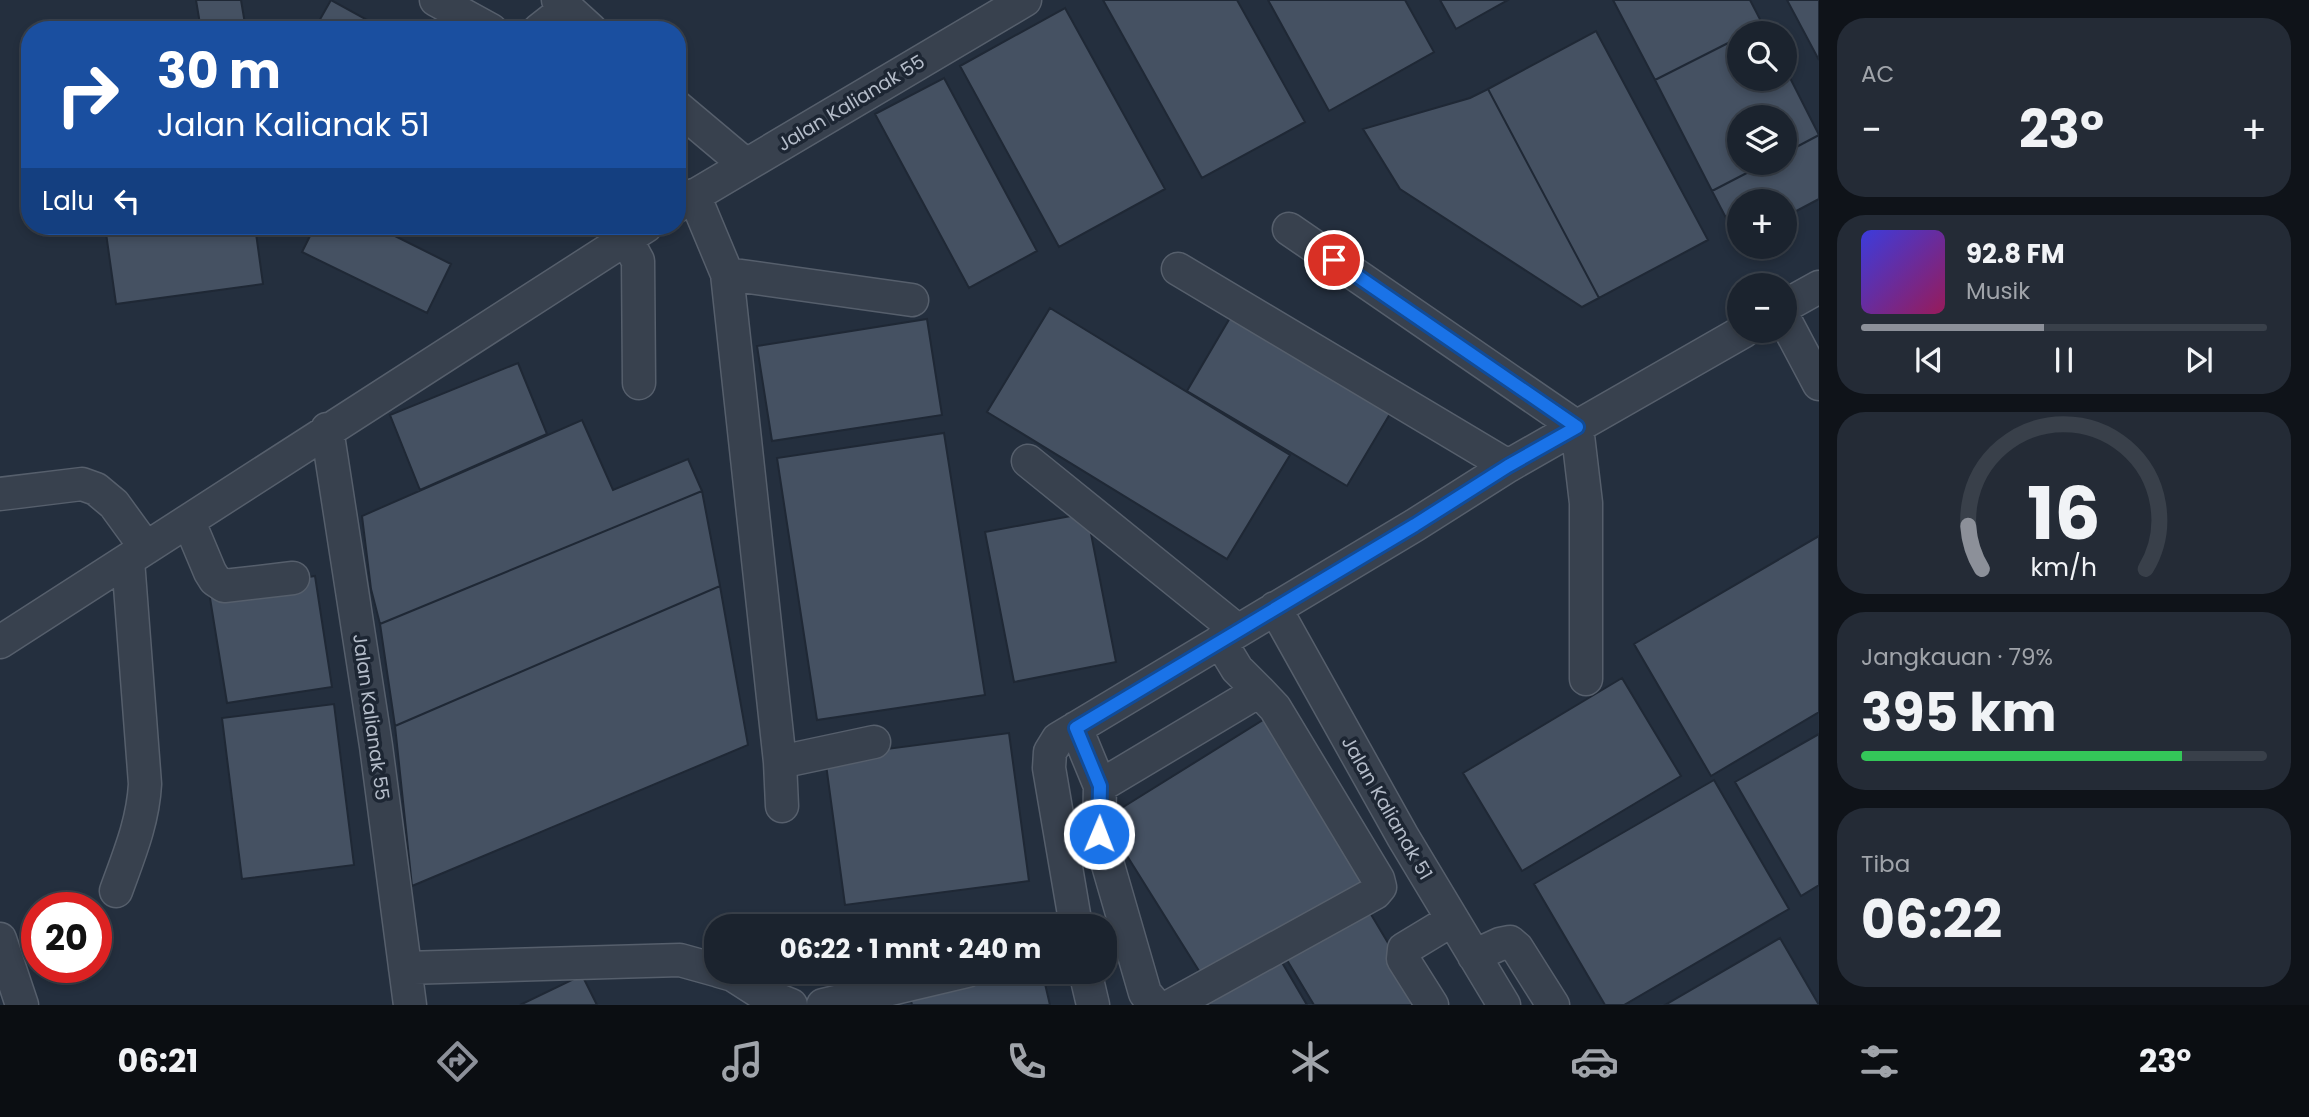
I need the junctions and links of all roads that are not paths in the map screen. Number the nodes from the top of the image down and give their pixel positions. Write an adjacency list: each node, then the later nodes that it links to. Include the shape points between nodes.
1 (436, 0): 4 (lane)
2 (1025, 0): 8 (lane, Jalan Kalianak 55)
3 (562, 4): 5 (lane); 6 (lane)
4 (474, 21)
5 (546, 21)
6 (581, 21)
7 (686, 115): 8 (lane)
8 (746, 165): 9 (lane, Jalan Kalianak 55)
9 (686, 200): 14 (lane)
10 (1289, 229): 22 (lane)
11 (631, 235): 23 (lane)
12 (636, 235): 20 (lane)
13 (1178, 269): 25 (lane)
14 (727, 275): 17 (lane); 37 (lane)
15 (1819, 287): 16 (lane)
16 (1797, 299)
17 (912, 300)
18 (1727, 341): 22 (lane)
19 (1797, 343): 21 (lane)
20 (639, 383)
21 (1819, 384)
22 (1577, 427): 25 (lane); 33 (lane, via 1586,503)
23 (327, 429): 27 (lane); 46 (lane, Jalan Kalianak 55)
24 (1028, 461): 31 (lane)
25 (1508, 466): 30 (lane)
26 (0, 495): 28 (lane, via 82,484 96,489 114,504)
27 (188, 522): 28 (lane); 29 (lane, via 215,580 224,586)
28 (137, 554): 32 (lane); 40 (lane, via 144,806)
29 (293, 578)
30 (1275, 608): 31 (lane); 42 (lane, Jalan Kalianak 51)
31 (1228, 636): 34 (lane, via 1237,669); 35 (lane)
32 (0, 642)
33 (1586, 678)
34 (1259, 691): 38 (lane); 56 (lane, via 1275,708 1380,887)
35 (1076, 728): 38 (lane); 41 (lane, via 1058,739 1050,752 1049,768)
36 (874, 742): 37 (lane)
37 (780, 762): 39 (lane)
38 (1100, 786): 55 (lane, via 1099,834 1145,993)
39 (782, 806)
40 (116, 891)
41 (1074, 914)
42 (1452, 920): 44 (lane, Jalan Kalianak 51); 57 (lane, via 1402,953)
43 (0, 939): 50 (lane)
44 (1474, 956): 58 (lane, Jalan Kalianak 51); 59 (lane, via 1510,942)
45 (704, 967): 46 (lane, via 680,960)
46 (405, 968): 51 (lane, Jalan Kalianak 55)
47 (747, 984): 52 (lane)
48 (912, 984): 53 (lane)
49 (1089, 984): 54 (lane)
50 (22, 1005)
51 (410, 1005)
52 (792, 1005)
53 (823, 1005)
54 (1093, 1005)
55 (1154, 1005)
56 (1172, 1005)
57 (1432, 1005)
58 (1504, 1005)
59 (1553, 1005)

